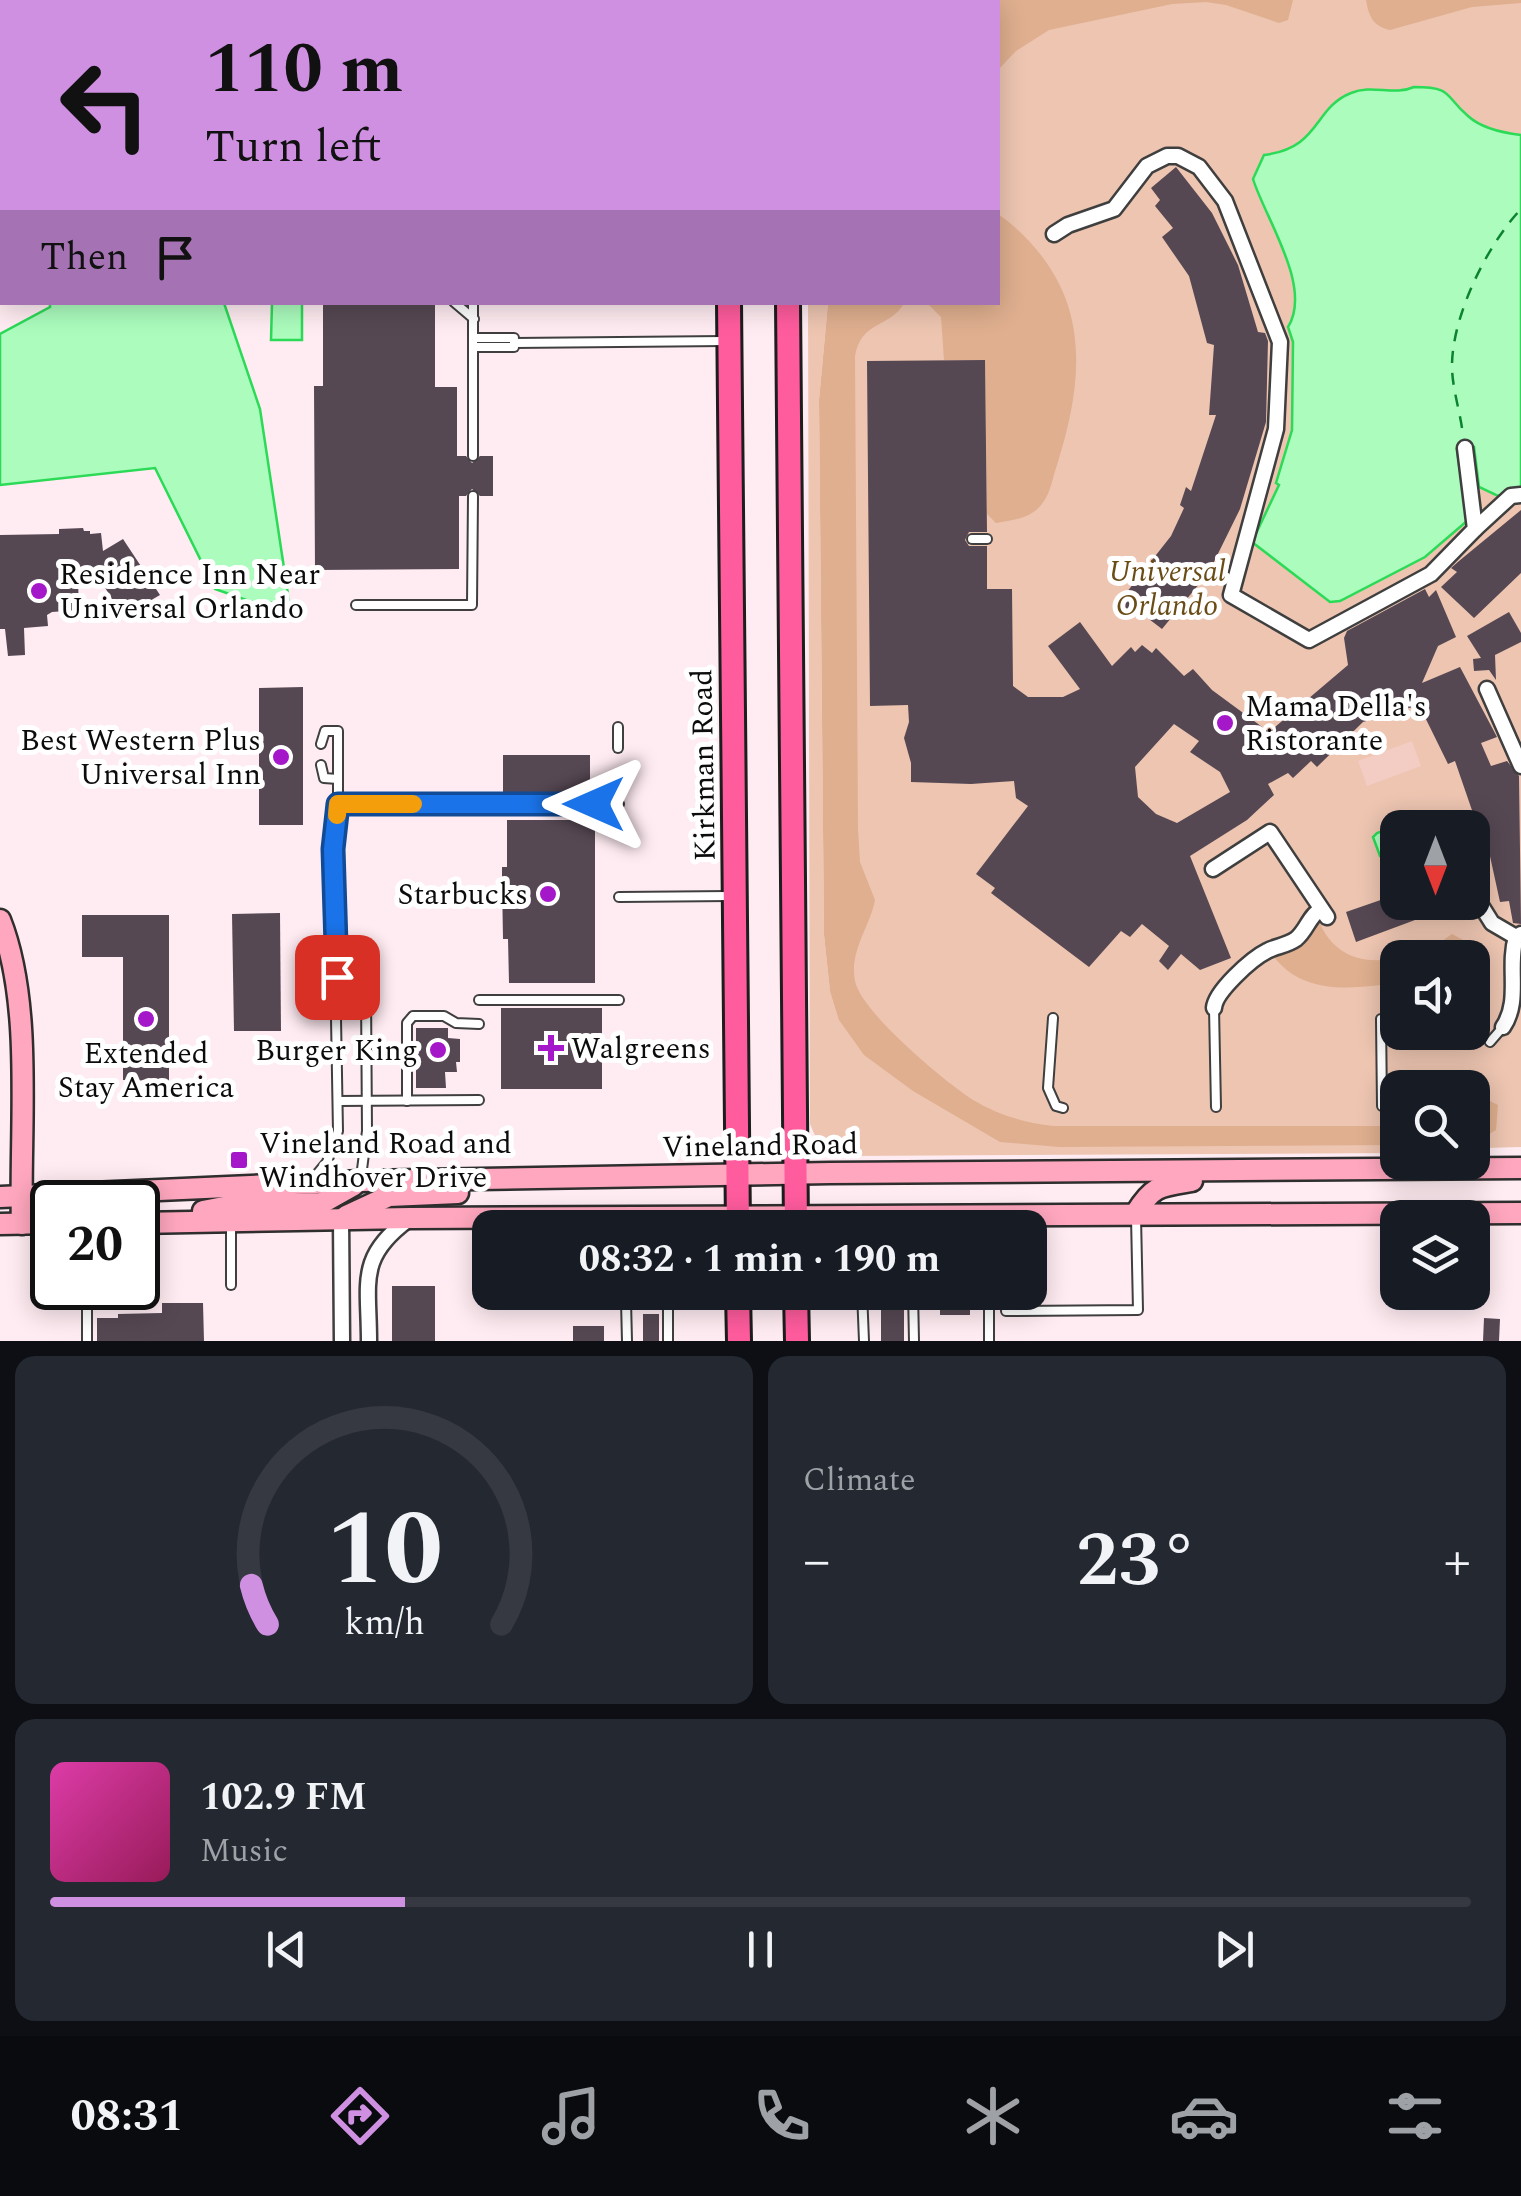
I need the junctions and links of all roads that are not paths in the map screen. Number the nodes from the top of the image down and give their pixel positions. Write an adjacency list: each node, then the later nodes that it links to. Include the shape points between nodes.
1 (1050, 238): 13 (street, via 1114,209 1146,166 1167,156 1199,167 1225,202 1280,342 1276,429 1231,595 1309,640 1433,580)
2 (458, 305): 6 (lane)
3 (474, 305): 6 (lane)
4 (729, 305): 7 (main road, Kirkman Road)
5 (788, 305): 48 (main road)
6 (474, 319): 8 (lane)
7 (730, 341): 8 (lane); 27 (main road, Kirkman Road)
8 (474, 342): 10 (lane)
9 (1465, 448): 13 (street)
10 (473, 456)
11 (1521, 494): 13 (street)
12 (473, 496): 16 (lane, via 472,605)
13 (1475, 529)
14 (987, 538): 15 (lane)
15 (972, 540)
16 (356, 605)
17 (1487, 689): 22 (street)
18 (618, 727): 20 (lane)
19 (321, 744): 23 (lane, via 325,731 338,731)
20 (618, 748)
21 (321, 765): 23 (lane, via 324,778)
22 (1521, 766)
23 (338, 779): 24 (lane)
24 (338, 804): 25 (lane); 42 (lane)
25 (619, 804)
26 (1213, 868): 35 (street, via 1270,832 1324,913 1314,913 1293,941 1268,950 1218,992)
27 (734, 896): 28 (lane); 49 (main road, Kirkman Road)
28 (619, 897)
29 (0, 920): 54 (street, via 15,974 20,1030)
30 (1490, 920): 31 (street)
31 (1518, 936): 38 (street, via 1510,966 1513,1006)
32 (366, 993): 43 (lane)
33 (478, 1000): 34 (lane)
34 (619, 1000)
35 (1214, 1008): 44 (lane)
36 (1053, 1018): 45 (lane, via 1048,1088)
37 (478, 1024): 41 (lane, via 413,1016 407,1023)
38 (1503, 1027): 39 (lane)
39 (1490, 1042)
40 (479, 1100): 41 (lane)
41 (407, 1101): 43 (lane)
42 (338, 1102): 43 (lane); 52 (lane, via 328,1162)
43 (367, 1102): 51 (lane)
44 (1216, 1107)
45 (1064, 1108)
46 (1521, 1168): 47 (street, Vineland Road)
47 (1254, 1172): 48 (street, Vineland Road); 58 (street, via 1160,1186)
48 (795, 1174): 49 (street, Vineland Road); 56 (main road)
49 (737, 1175): 50 (street, Vineland Road); 55 (main road, Kirkman Road)
50 (497, 1179): 51 (street, Vineland Road); 62 (street, via 460,1193 389,1196)
51 (361, 1182): 52 (street, Vineland Road); 61 (street, via 322,1203 234,1206)
52 (308, 1184): 53 (street, Vineland Road)
53 (160, 1195)
54 (11, 1196): 67 (street)
55 (738, 1210)
56 (796, 1210)
57 (1521, 1212): 58 (street)
58 (1136, 1213): 60 (street); 78 (lane, via 1138,1310)
59 (410, 1218): 62 (street); 63 (street); 81 (street, via 386,1236 368,1263)
60 (1047, 1218)
61 (160, 1219)
62 (341, 1219): 64 (street); 79 (street)
63 (472, 1219)
64 (231, 1220): 65 (street); 69 (lane)
65 (160, 1222)
66 (0, 1224): 67 (street)
67 (22, 1224): 68 (street)
68 (30, 1224)
69 (232, 1285)
70 (87, 1310): 80 (lane)
71 (626, 1310): 82 (lane)
72 (668, 1310): 83 (lane)
73 (738, 1310): 84 (main road)
74 (796, 1310): 85 (main road)
75 (863, 1310): 86 (lane)
76 (914, 1310): 87 (lane)
77 (989, 1310): 88 (lane)
78 (1047, 1310)
79 (337, 1334)
80 (87, 1341)
81 (368, 1341)
82 (627, 1341)
83 (668, 1341)
84 (739, 1341)
85 (797, 1341)
86 (864, 1341)
87 (914, 1341)
88 (988, 1341)

